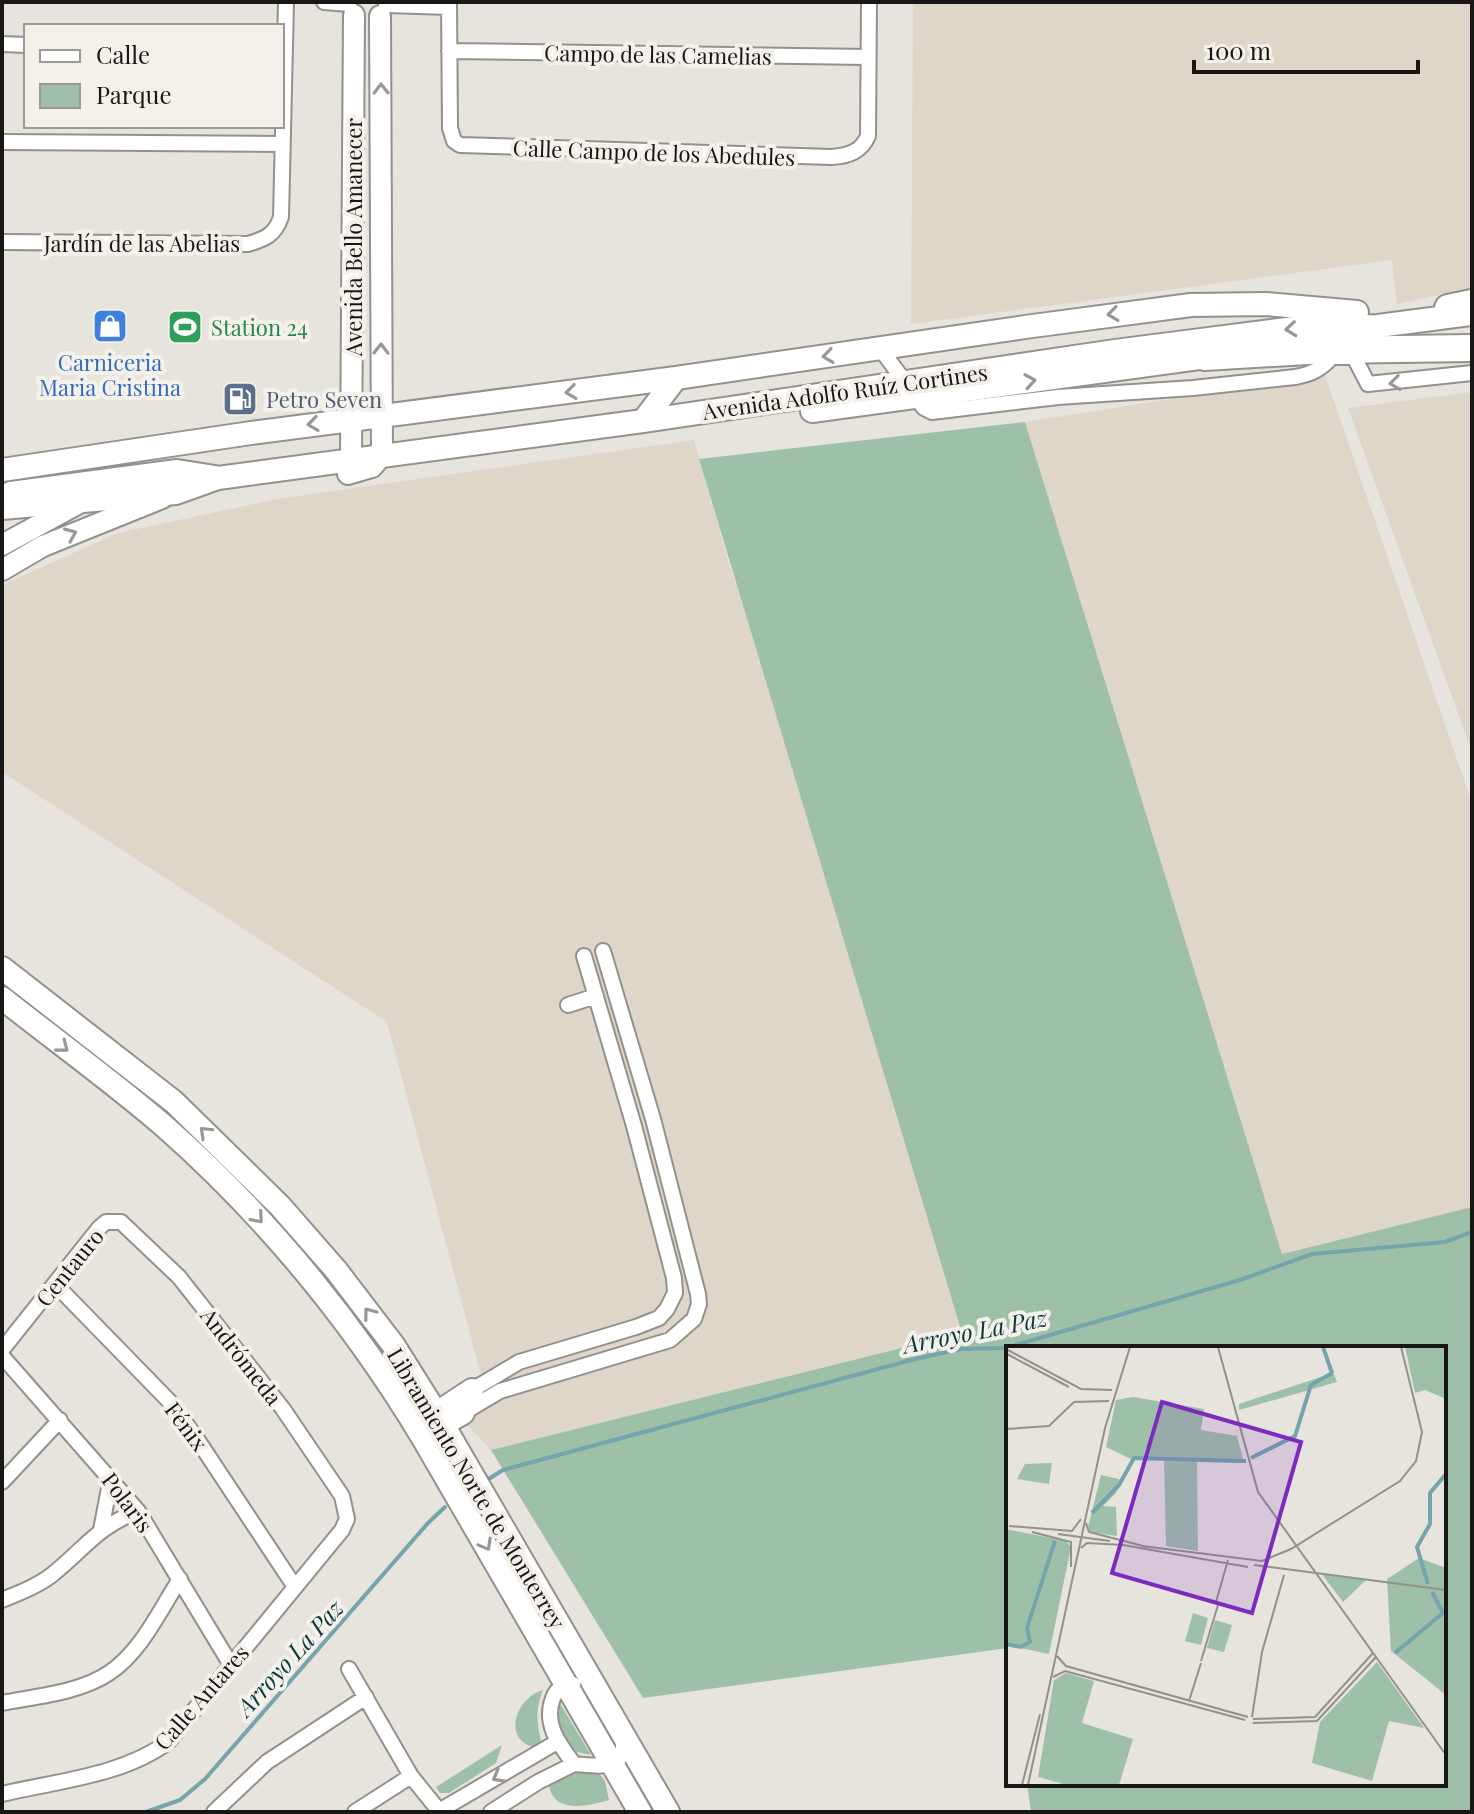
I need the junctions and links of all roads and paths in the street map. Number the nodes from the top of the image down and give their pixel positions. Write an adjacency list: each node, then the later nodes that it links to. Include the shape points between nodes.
1 (286, 2): 7 (street)
2 (324, 2): 5 (street)
3 (869, 2): 11 (street)
4 (449, 4): 6 (street); 10 (street)
5 (351, 7): 6 (street, via 367,21); 15 (street, Avenida Bello Amanecer)
6 (384, 8): 16 (street, Avenida Bello Amanecer, one-way to 6)
7 (284, 34)
8 (2, 44): 9 (street)
9 (24, 45)
10 (449, 51): 11 (street, Campo de las Camelias); 11 (street, Calle Campo de los Abedules, via 450,128 454,141 467,146 831,157 855,152 868,136)
11 (868, 57)
12 (282, 128): 14 (street)
13 (2, 142): 14 (street)
14 (282, 144): 17 (street, Jardín de las Abelias, via 281,217 277,230 265,240)
15 (355, 220): 16 (street); 19 (street, Avenida Bello Amanecer)
16 (382, 221): 18 (street, Avenida Bello Amanecer)
17 (2, 242)
18 (382, 264): 19 (street); 27 (street, Avenida Bello Amanecer, one-way to 18)
19 (354, 265): 28 (street, Avenida Bello Amanecer)
20 (1464, 308): 21 (main road, one-way to 21, via 1345,313 1266,304 1191,305); 26 (main road, Avenida Adolfo Ruíz Cortines, one-way to 26, via 1378,326 1295,328 1106,352)
21 (1025, 327): 22 (main road); 26 (main road, via 918,351 905,369)
22 (880, 348): 25 (main road, one-way to 25); 26 (street)
23 (1471, 349): 24 (highway); 26 (street, one-way to 26, via 1368,384 1354,357 1346,355 1332,357 1309,375 947,411 924,408)
24 (1205, 357): 26 (main road, one-way to 24, via 963,392)
25 (676, 378): 27 (main road, one-way to 27); 29 (main road)
26 (911, 387): 29 (main road, Avenida Adolfo Ruíz Cortines); 31 (main road)
27 (380, 416): 28 (main road); 31 (street, Avenida Bello Amanecer)
28 (352, 419): 30 (main road, one-way to 30); 31 (street, Avenida Bello Amanecer)
29 (643, 421): 31 (main road, Avenida Adolfo Ruíz Cortines)
30 (75, 461): 32 (main road); 35 (main road)
31 (363, 467): 34 (main road, Avenida Adolfo Ruíz Cortines); 36 (main road)
32 (2, 470)
33 (135, 476): 34 (main road, Avenida Adolfo Ruíz Cortines, via 177,471); 35 (main road, Avenida Adolfo Ruíz Cortines); 38 (street)
34 (218, 478): 36 (main road, Avenida Adolfo Ruíz Cortines)
35 (31, 491): 37 (main road, Avenida Adolfo Ruíz Cortines)
36 (176, 493): 38 (main road, Avenida Adolfo Ruíz Cortines); 41 (street, one-way to 36, via 43,546)
37 (2, 494)
38 (84, 501): 39 (main road, Avenida Adolfo Ruíz Cortines); 40 (street)
39 (2, 508)
40 (2, 545)
41 (2, 570)
42 (603, 951): 54 (street, via 672,1191 698,1294 697,1313 670,1340)
43 (584, 956): 45 (street)
44 (3, 968): 53 (main road, Libramiento Norte de Monterrey, one-way to 44, via 354,1293 280,1206 174,1102)
45 (596, 996): 47 (street); 54 (street, via 675,1293 659,1318 519,1362)
46 (2, 998): 51 (main road, one-way to 51, via 162,1125 243,1201)
47 (568, 1005)
48 (106, 1222): 49 (street, Centauro); 62 (street, Andrómeda, via 129,1227 192,1292 300,1433 342,1496)
49 (55, 1284): 50 (street, Centauro); 65 (street, Fénix, via 170,1402)
50 (2, 1350)
51 (369, 1354): 56 (main road, via 388,1362 425,1417); 60 (main road)
52 (2, 1356): 55 (street, Polaris)
53 (416, 1380): 54 (main road); 56 (main road, Libramiento Norte de Monterrey)
54 (468, 1404): 56 (main road); 57 (main road, via 456,1432)
55 (60, 1420): 58 (street, Polaris); 59 (street)
56 (439, 1421): 57 (main road, Libramiento Norte de Monterrey); 60 (main road, via 435,1436 452,1465)
57 (459, 1452): 70 (main road, Libramiento Norte de Monterrey)
58 (111, 1478): 61 (street, Polaris); 63 (street)
59 (2, 1482)
60 (454, 1491): 69 (main road, one-way to 69)
61 (138, 1511): 63 (street); 64 (street, Polaris)
62 (347, 1519): 65 (street, Calle Antares)
63 (101, 1530): 66 (street, via 50,1577)
64 (180, 1579): 67 (street, Polaris); 72 (street, via 133,1649 108,1674 66,1690)
65 (295, 1587): 67 (street, Calle Antares)
66 (2, 1600)
67 (231, 1665): 80 (street, Calle Antares, via 168,1742 150,1755)
68 (349, 1669): 71 (street)
69 (565, 1684): 70 (street); 74 (street, via 555,1692 550,1708); 77 (main road)
70 (593, 1685): 73 (main road, Libramiento Norte de Monterrey)
71 (366, 1697): 78 (street); 82 (street, via 267,1762)
72 (2, 1703)
73 (623, 1736): 77 (street, via 624,1750); 86 (main road, Libramiento Norte de Monterrey)
74 (557, 1742): 75 (street); 76 (street)
75 (526, 1761): 79 (street); 81 (street, one-way to 81)
76 (574, 1764): 77 (street); 79 (street)
77 (612, 1765): 85 (main road)
78 (411, 1776): 81 (street); 83 (street)
79 (538, 1782): 84 (street)
80 (2, 1794)
81 (439, 1811)
82 (214, 1812)
83 (355, 1812)
84 (491, 1812)
85 (640, 1812)
86 (668, 1812)

